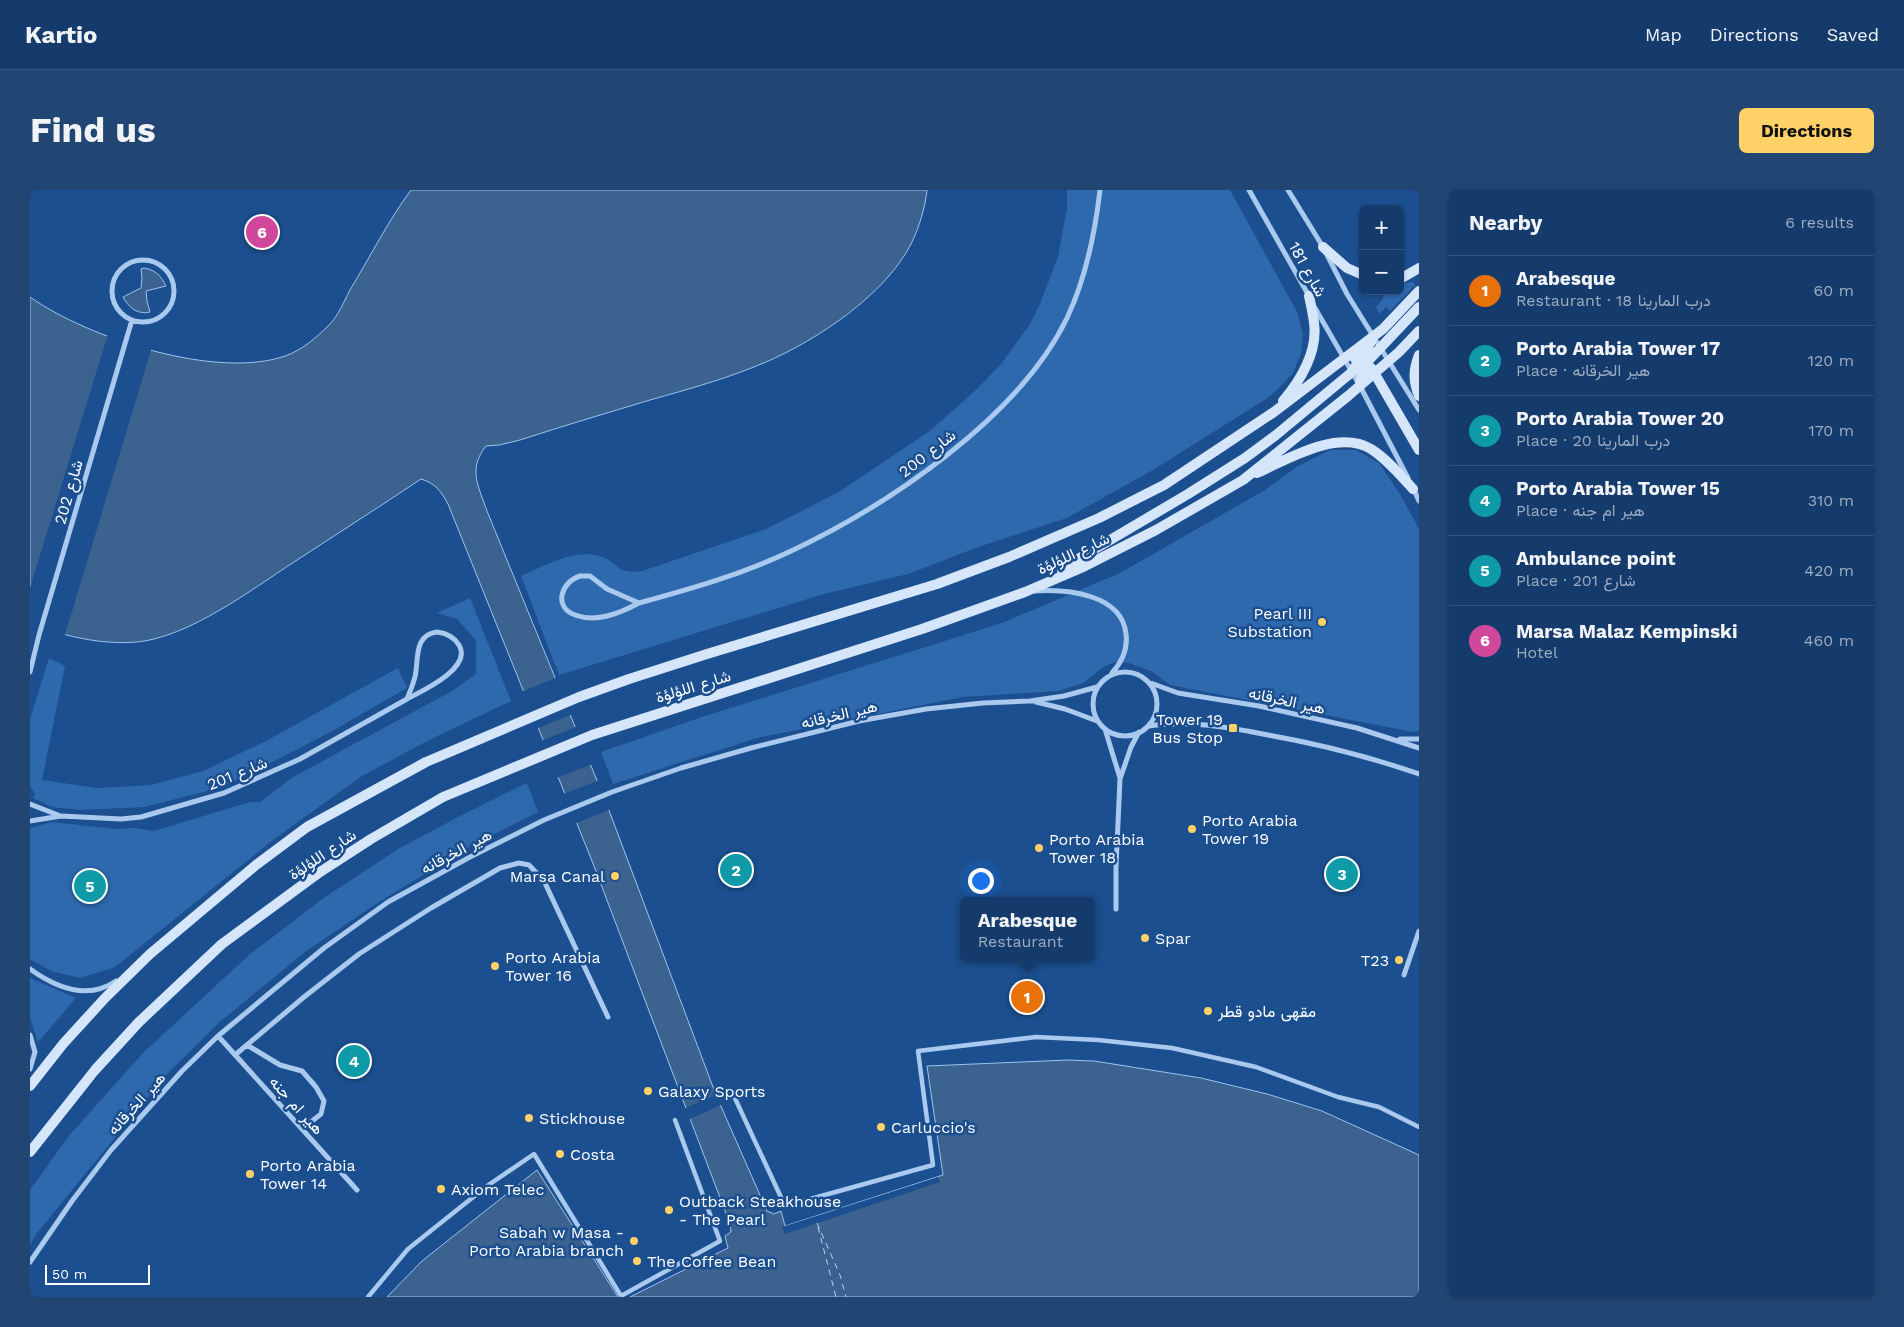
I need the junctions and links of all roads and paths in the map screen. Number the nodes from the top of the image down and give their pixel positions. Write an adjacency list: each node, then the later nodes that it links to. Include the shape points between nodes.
1 (1100, 190): 31 (street, شارع 200, via 1089,253 1067,318 1022,386 996,412 954,449 904,486 847,522 746,570)
2 (1249, 190): 9 (street, شارع 181)
3 (1288, 190): 4 (street, شارع 181)
4 (1323, 247): 6 (main road, via 1347,268); 13 (street, شارع 181, via 1346,294)
5 (1419, 268): 7 (main road)
6 (1359, 273)
7 (1404, 277)
8 (1419, 291): 13 (main road, شارع اللؤلؤة)
9 (1309, 296): 16 (street, شارع 181); 24 (main road, via 1315,324 1313,348 1296,382)
10 (1419, 307): 14 (main road)
11 (132, 320): 11 (street, via 156,320 172,302 174,284 166,269 158,263 132,262 118,272 114,280 112,288 116,305); 32 (street, شارع 202)
12 (1419, 331): 17 (main road, شارع اللؤلؤة)
13 (1373, 337): 14 (street); 16 (main road, شارع اللؤلؤة); 18 (main road)
14 (1380, 347): 17 (street); 18 (main road)
15 (1419, 355): 22 (main road, via 1414,374)
16 (1344, 359): 18 (main road); 19 (street); 24 (main road, شارع اللؤلؤة)
17 (1389, 360): 20 (main road, شارع اللؤلؤة); 23 (street)
18 (1363, 362): 19 (main road); 20 (main road); 21 (main road)
19 (1352, 372): 21 (street); 29 (main road, via 1245,458 1078,559)
20 (1374, 373): 21 (main road, شارع اللؤلؤة); 25 (main road)
21 (1360, 386): 26 (main road, شارع اللؤلؤة); 27 (street)
22 (1419, 396)
23 (1419, 410)
24 (1274, 412): 52 (main road, شارع اللؤلؤة, via 1164,485 1099,518 1009,557 937,584 629,679 426,762 307,827 256,865)
25 (1419, 450)
26 (1243, 480): 27 (main road, via 1310,449 1349,443 1370,448); 29 (main road, شارع اللؤلؤة, via 1156,530)
27 (1413, 489): 28 (street)
28 (1419, 501)
29 (1052, 580): 30 (main road, شارع اللؤلؤة)
30 (1025, 592): 33 (street, via 1072,593 1103,601 1115,609 1124,623 1127,641 1122,659); 66 (main road, شارع اللؤلؤة, via 922,629 592,734 443,797 312,878 222,944 95,1070)
31 (638, 604): 31 (street, شارع 200, via 607,589 590,576 573,578 561,594 567,610 586,617 614,615)
32 (30, 672)
33 (1111, 674): 34 (street, via 1131,672); 35 (street)
34 (1148, 682): 39 (street, via 1155,692 1157,704); 42 (street, هير الخرقانه, via 1178,693 1259,706)
35 (1097, 687): 37 (street, هير الخرقانه); 38 (street, via 1092,704)
36 (407, 700): 36 (street, شارع 201, via 454,671 460,660 461,648 450,636 430,633 420,644); 48 (street, شارع 201, via 300,759 224,793 140,817)
37 (1030, 701): 38 (street, هير الخرقانه); 57 (street, هير الخرقانه, via 926,709 860,721 681,768 544,820 388,902 324,948)
38 (1098, 721): 40 (street)
39 (1148, 726): 41 (street); 45 (street, via 1188,723 1234,728 1302,741)
40 (1105, 729): 41 (street, via 1121,736); 46 (street)
41 (1139, 732): 46 (street)
42 (1392, 738): 43 (street); 44 (street, هير الخرقانه)
43 (1419, 739)
44 (1419, 748)
45 (1419, 776)
46 (1120, 779): 50 (street)
47 (30, 804): 48 (street, شارع 201)
48 (61, 816): 49 (street, شارع 201)
49 (30, 821)
50 (1116, 910)
51 (1419, 931): 54 (street)
52 (150, 954): 53 (street, via 113,984 95,990 66,989); 61 (main road, شارع اللؤلؤة, via 63,1044)
53 (30, 969)
54 (1404, 975)
55 (608, 1017): 58 (street, via 544,881 528,865 519,862 500,868 359,954)
56 (30, 1035): 60 (street, via 35,1052)
57 (218, 1036): 59 (street, هير ام جنه); 68 (street, هير الخرقانه, via 170,1083 111,1150)
58 (247, 1045): 59 (street); 65 (street, via 280,1065 302,1071 316,1087 324,1101 322,1114)
59 (236, 1055): 65 (street, هير ام جنه)
60 (30, 1069)
61 (30, 1086)
62 (733, 1094): 64 (street, via 785,1206 933,1165 918,1051 1036,1037 1172,1048 1256,1067 1338,1097 1379,1107)
63 (675, 1120): 69 (street, via 720,1241 621,1296 534,1154 487,1186 408,1249)
64 (1419, 1127)
65 (302, 1129): 67 (street, هير ام جنه)
66 (30, 1152)
67 (357, 1190)
68 (30, 1262)
69 (368, 1297)

